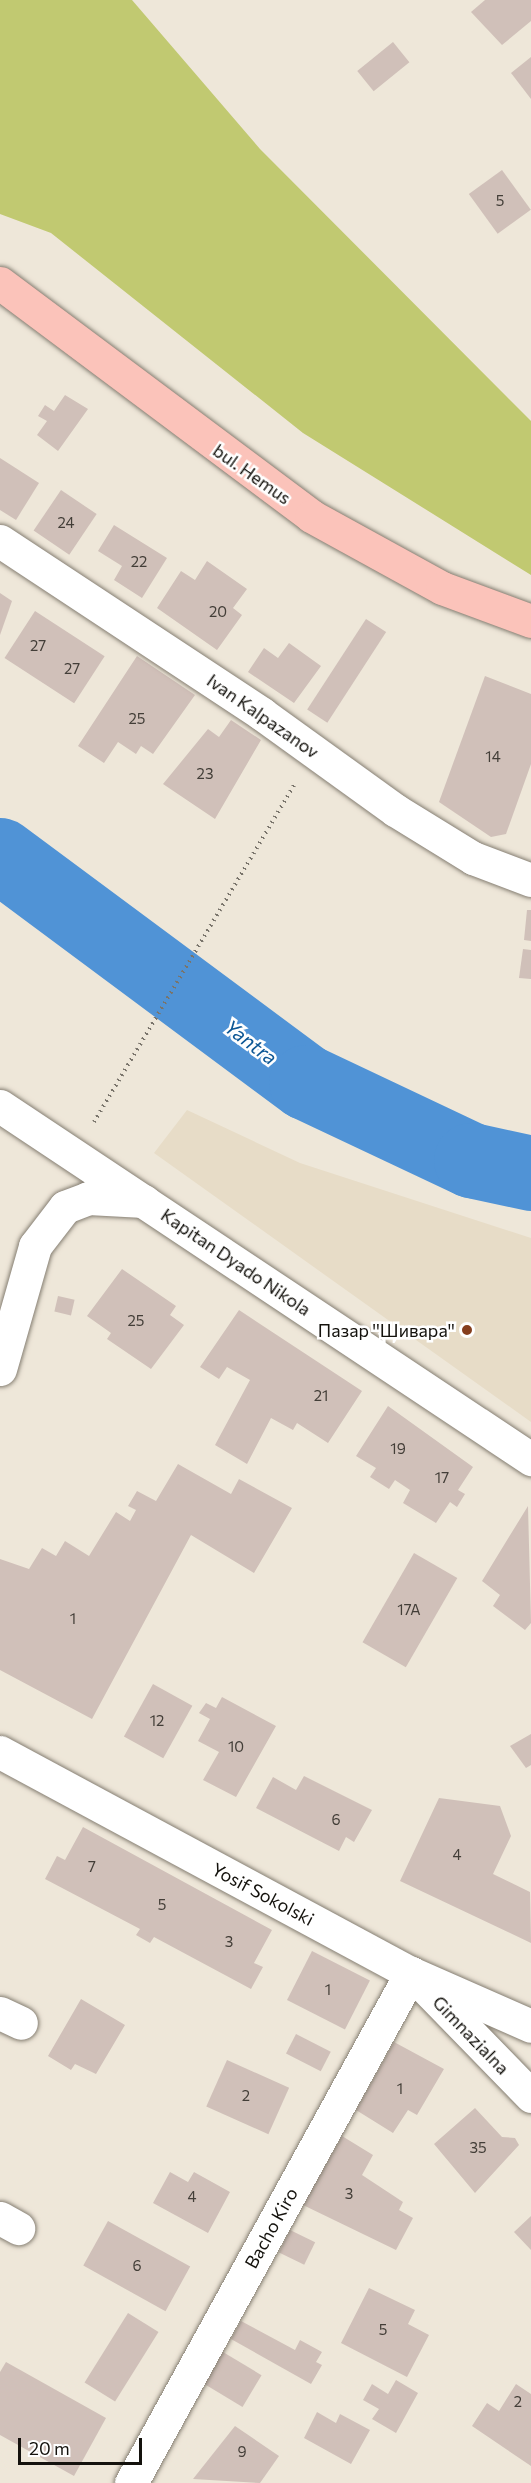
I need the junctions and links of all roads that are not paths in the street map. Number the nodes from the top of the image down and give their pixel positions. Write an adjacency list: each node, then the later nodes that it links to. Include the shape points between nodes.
1 (0, 282): 3 (main road, bul. Hemus, via 311,516 442,588)
2 (0, 541): 4 (street, Ivan Kalpazanov, via 473,858)
3 (531, 621)
4 (531, 880)
5 (0, 1107): 6 (street, Kapitan Dyado Nikola)
6 (146, 1201): 7 (street, via 88,1198 65,1207 35,1246); 8 (street, Kapitan Dyado Nikola)
7 (0, 1369)
8 (531, 1459)
9 (0, 1752): 10 (street, Yosif Sokolski)
10 (411, 1973): 11 (street, Yosif Sokolski); 12 (street, Gimnazialna); 13 (street, Bacho Kiro)
11 (531, 2026)
12 (531, 2096)
13 (130, 2483)

